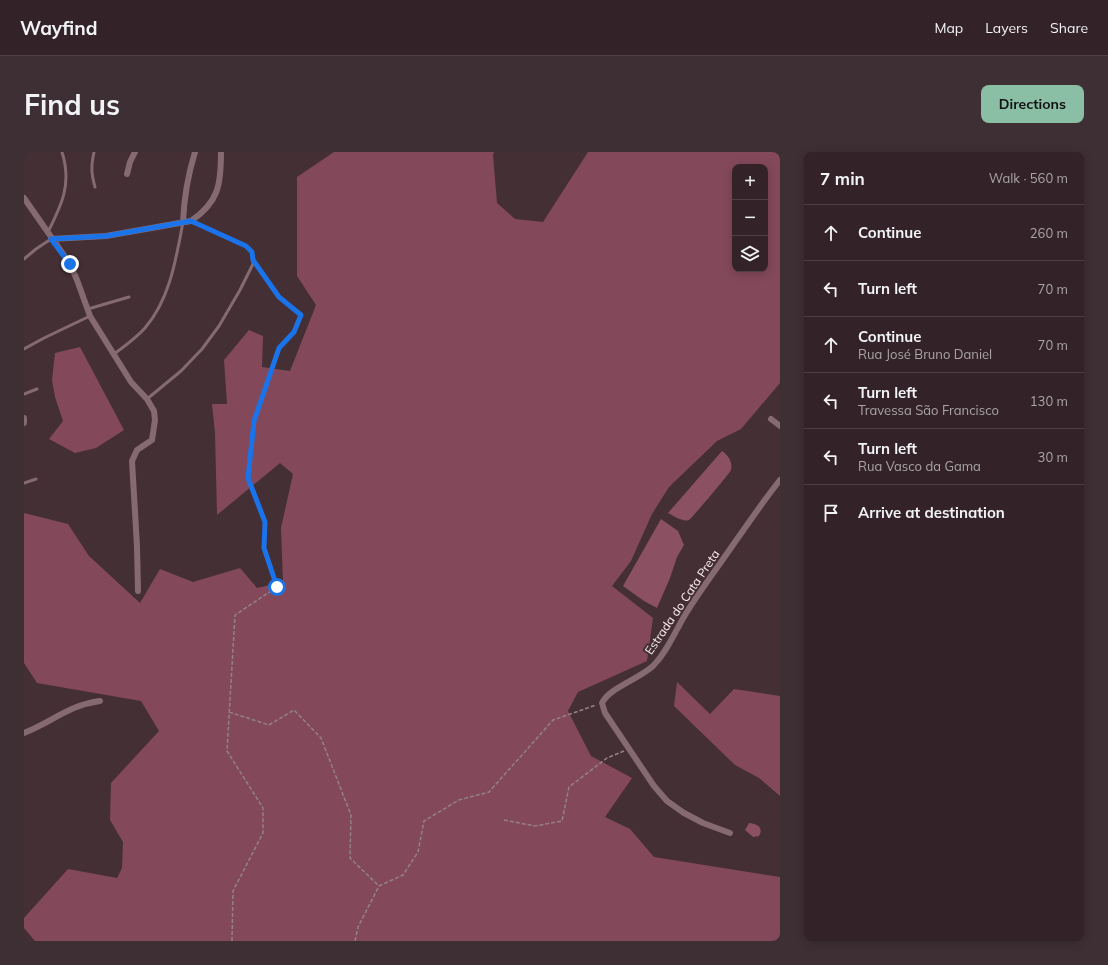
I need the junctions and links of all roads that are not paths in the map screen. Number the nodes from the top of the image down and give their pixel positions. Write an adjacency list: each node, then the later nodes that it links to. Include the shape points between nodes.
1 (62, 152): 11 (lane, via 66,183 64,197)
2 (94, 152): 7 (lane, via 92,174)
3 (136, 152): 6 (street)
4 (195, 152): 10 (street, via 185,193)
5 (221, 152): 9 (street, via 219,182 215,196 209,206)
6 (127, 174)
7 (95, 187)
8 (24, 198): 11 (street)
9 (191, 221): 10 (street); 20 (lane, via 246,246 252,252 253,264 240,290 202,349 181,371)
10 (183, 222): 11 (street, via 106,236); 17 (lane, via 173,272 159,306 145,328)
11 (50, 236): 12 (lane); 14 (street, via 70,264)
12 (24, 259)
13 (129, 297): 14 (lane)
14 (88, 309): 15 (street)
15 (90, 316): 16 (lane); 17 (street)
16 (24, 349)
17 (114, 354): 20 (street, via 132,382)
18 (37, 389): 19 (lane)
19 (24, 394)
20 (147, 399): 28 (street, via 154,411 152,440 137,450 132,461)
21 (24, 418): 23 (street)
22 (772, 419): 24 (street)
23 (24, 423)
24 (780, 426)
25 (36, 479): 27 (lane)
26 (780, 480): 31 (street, Estrada do Cata Preta, via 702,588 664,652 640,676 610,693 602,703 605,713 667,801 684,813)
27 (24, 483)
28 (138, 591)
29 (100, 701): 30 (street, via 72,708)
30 (24, 733)
31 (730, 833)

